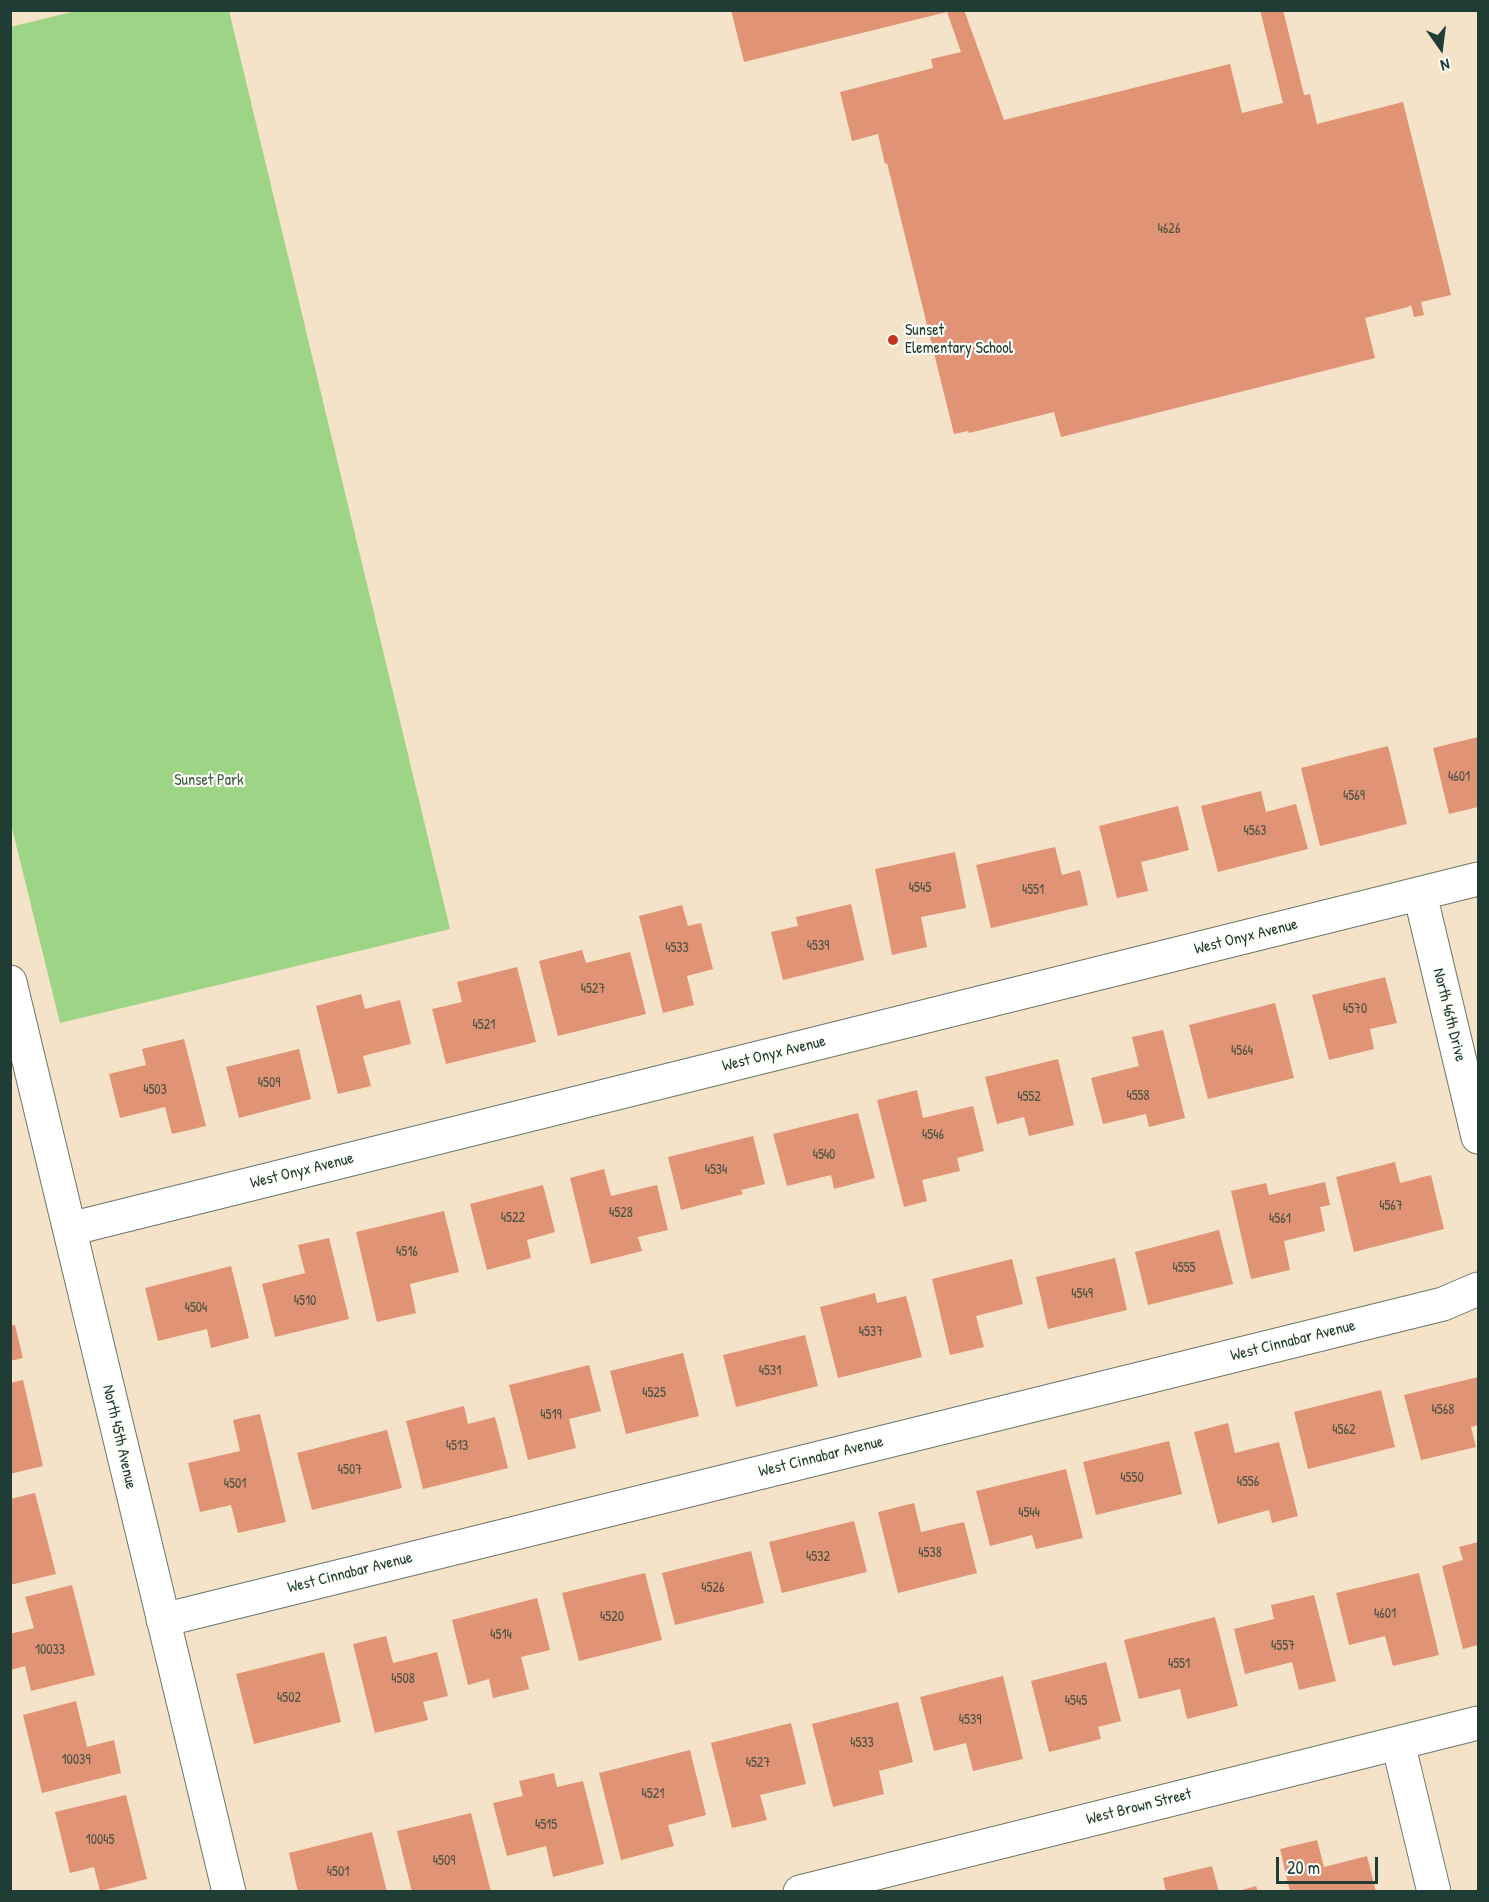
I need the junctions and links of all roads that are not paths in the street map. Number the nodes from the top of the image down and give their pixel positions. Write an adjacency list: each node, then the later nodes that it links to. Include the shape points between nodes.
1 (1479, 879): 2 (street, West Onyx Avenue)
2 (1420, 894): 4 (street, North 46th Drive); 5 (street, West Onyx Avenue)
3 (10, 982): 5 (street, North 45th Avenue)
4 (1479, 1137)
5 (70, 1229): 7 (street, North 45th Avenue)
6 (1479, 1289): 7 (street, West Cinnabar Avenue, via 1443,1304)
7 (163, 1620): 10 (street, North 45th Avenue)
8 (1479, 1723): 9 (street, West Brown Street)
9 (1398, 1743): 11 (street, West Brown Street); 12 (street)
10 (229, 1892)
11 (800, 1892)
12 (1434, 1892)

